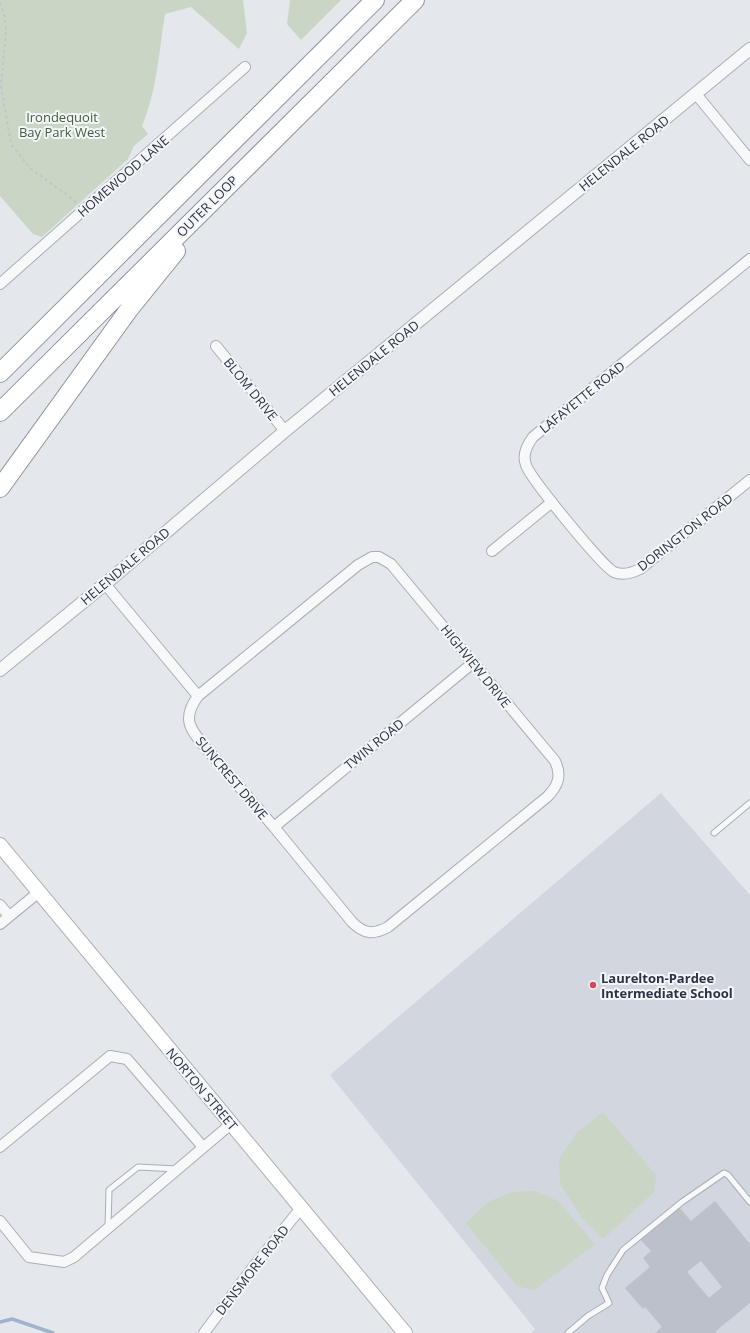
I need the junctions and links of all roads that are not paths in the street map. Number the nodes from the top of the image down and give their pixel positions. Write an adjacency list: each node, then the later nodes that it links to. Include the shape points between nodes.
1 (375, 0): 11 (highway, OUTER LOOP)
2 (415, 0): 6 (highway, OUTER LOOP)
3 (750, 49): 5 (street, HELENDALE ROAD)
4 (245, 67): 9 (street, HOMEWOOD LANE)
5 (696, 94): 7 (street); 13 (street, HELENDALE ROAD)
6 (289, 125): 12 (highway, OUTER LOOP); 15 (highway, via 230,188 148,286)
7 (750, 160)
8 (750, 259): 16 (street, LAFAYETTE ROAD, via 533,437 525,450 526,466)
9 (0, 284)
10 (216, 346): 13 (street, BLOM DRIVE)
11 (0, 373)
12 (0, 412)
13 (285, 431): 18 (street, HELENDALE ROAD)
14 (750, 480): 16 (street, DORINGTON ROAD, via 640,569 625,574 618,574 606,567)
15 (0, 488)
16 (552, 502): 17 (street)
17 (492, 551)
18 (105, 584): 20 (street, HELENDALE ROAD); 21 (street)
19 (474, 662): 21 (street, HIGHVIEW DRIVE, via 391,564 380,557 372,557 358,565); 23 (street, TWIN ROAD); 30 (street, HIGHVIEW DRIVE, via 555,761 558,783 547,797)
20 (0, 670)
21 (198, 696): 23 (street, SUNCREST DRIVE, via 188,716 190,725)
22 (750, 803): 24 (lane)
23 (274, 826): 30 (street, SUNCREST DRIVE, via 357,927 368,933)
24 (714, 832)
25 (0, 845): 26 (main road, NORTON STREET)
26 (39, 892): 28 (street); 31 (main road, NORTON STREET)
27 (0, 905): 28 (street)
28 (9, 916): 29 (street)
29 (0, 924)
30 (382, 930)
31 (231, 1124): 33 (street); 36 (main road, NORTON STREET)
32 (0, 1147): 33 (street, via 110,1056 127,1059)
33 (203, 1147): 34 (street)
34 (177, 1169): 38 (street); 38 (lane, via 138,1167 109,1190)
35 (750, 1202): 41 (lane, via 724,1173 682,1202 623,1250 602,1288 609,1303)
36 (301, 1208): 39 (street, DENSMORE ROAD); 40 (main road, NORTON STREET)
37 (0, 1222): 38 (street, via 30,1257 64,1262 74,1257)
38 (108, 1228)
39 (204, 1333)
40 (405, 1333)
41 (568, 1333)

